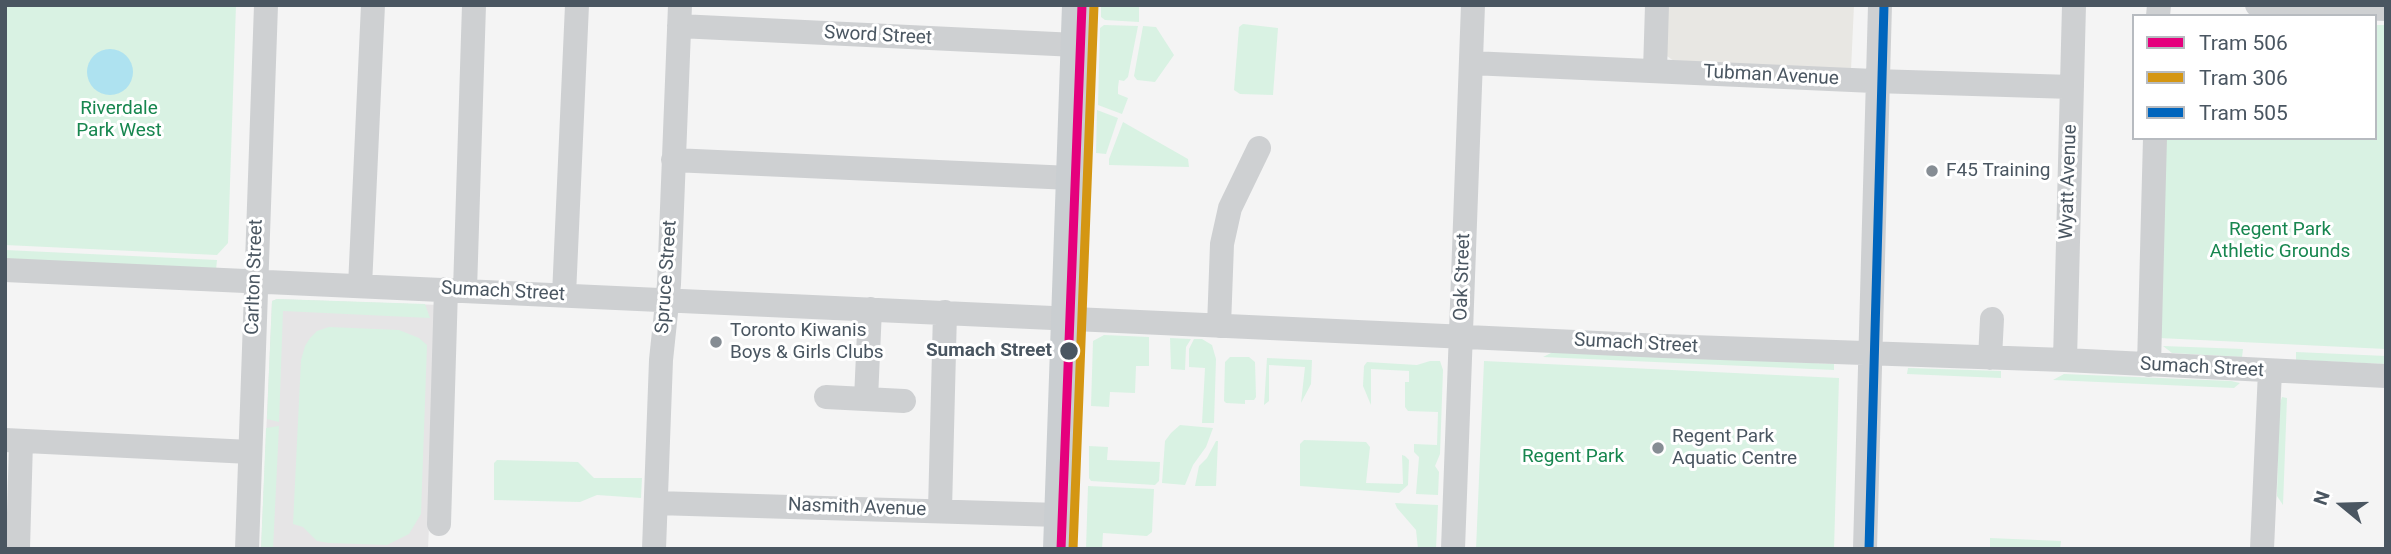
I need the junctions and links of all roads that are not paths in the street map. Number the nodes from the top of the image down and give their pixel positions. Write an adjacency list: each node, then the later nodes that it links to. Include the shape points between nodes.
1 (266, 5): 23 (street, Carlton Street)
2 (373, 5): 24 (street)
3 (474, 5): 25 (street)
4 (578, 5): 26 (street)
5 (1077, 5): 13 (main road)
6 (1473, 5): 14 (street, Oak Street)
7 (1657, 5): 15 (street)
8 (1880, 5): 16 (street)
9 (2074, 5): 17 (street, Wyatt Avenue)
10 (2257, 5): 11 (street)
11 (2386, 9)
12 (680, 16): 13 (street, Sword Street); 20 (street, Spruce Street)
13 (1076, 46): 21 (main road)
14 (1471, 63): 15 (street, Tubman Avenue); 33 (street, Oak Street)
15 (1655, 71): 16 (street, Tubman Avenue)
16 (1878, 81): 17 (street, Tubman Avenue); 34 (street)
17 (2072, 86): 36 (street, Wyatt Avenue)
18 (2155, 140): 37 (street)
19 (1259, 148): 32 (street, via 1227,220)
20 (673, 160): 21 (street); 27 (street, Spruce Street)
21 (1071, 178): 30 (main road)
22 (5, 270): 23 (street, Sumach Street)
23 (254, 280): 24 (street, Sumach Street); 44 (street, Carlton Street)
24 (360, 286): 25 (street, Sumach Street)
25 (456, 290): 26 (street, Sumach Street); 48 (street)
26 (565, 295): 27 (street, Sumach Street)
27 (666, 300): 28 (street, Sumach Street); 45 (street, Spruce Street)
28 (870, 309): 29 (street, Sumach Street); 41 (street)
29 (945, 313): 30 (street, Sumach Street); 46 (street)
30 (1066, 318): 32 (street, Sumach Street); 47 (main road)
31 (1992, 319): 35 (street)
32 (1219, 326): 33 (street, Sumach Street)
33 (1461, 336): 34 (street, Sumach Street); 53 (street, Oak Street)
34 (1871, 354): 35 (street, Sumach Street); 54 (street)
35 (1990, 358): 36 (street, Sumach Street)
36 (2065, 360): 37 (street, Sumach Street)
37 (2149, 365): 38 (street, Sumach Street)
38 (2270, 371): 39 (street, Sumach Street); 55 (street)
39 (2386, 376)
40 (826, 397): 41 (street)
41 (866, 399): 42 (street)
42 (904, 401)
43 (13, 441): 44 (street); 49 (street)
44 (250, 452): 50 (street, Carlton Street)
45 (656, 503): 46 (street, Nasmith Avenue); 51 (street, Spruce Street)
46 (940, 510): 47 (street, Nasmith Avenue)
47 (1059, 515): 52 (main road)
48 (439, 524)
49 (18, 549)
50 (247, 549)
51 (654, 549)
52 (1058, 549)
53 (1454, 549)
54 (1865, 549)
55 (2262, 549)

